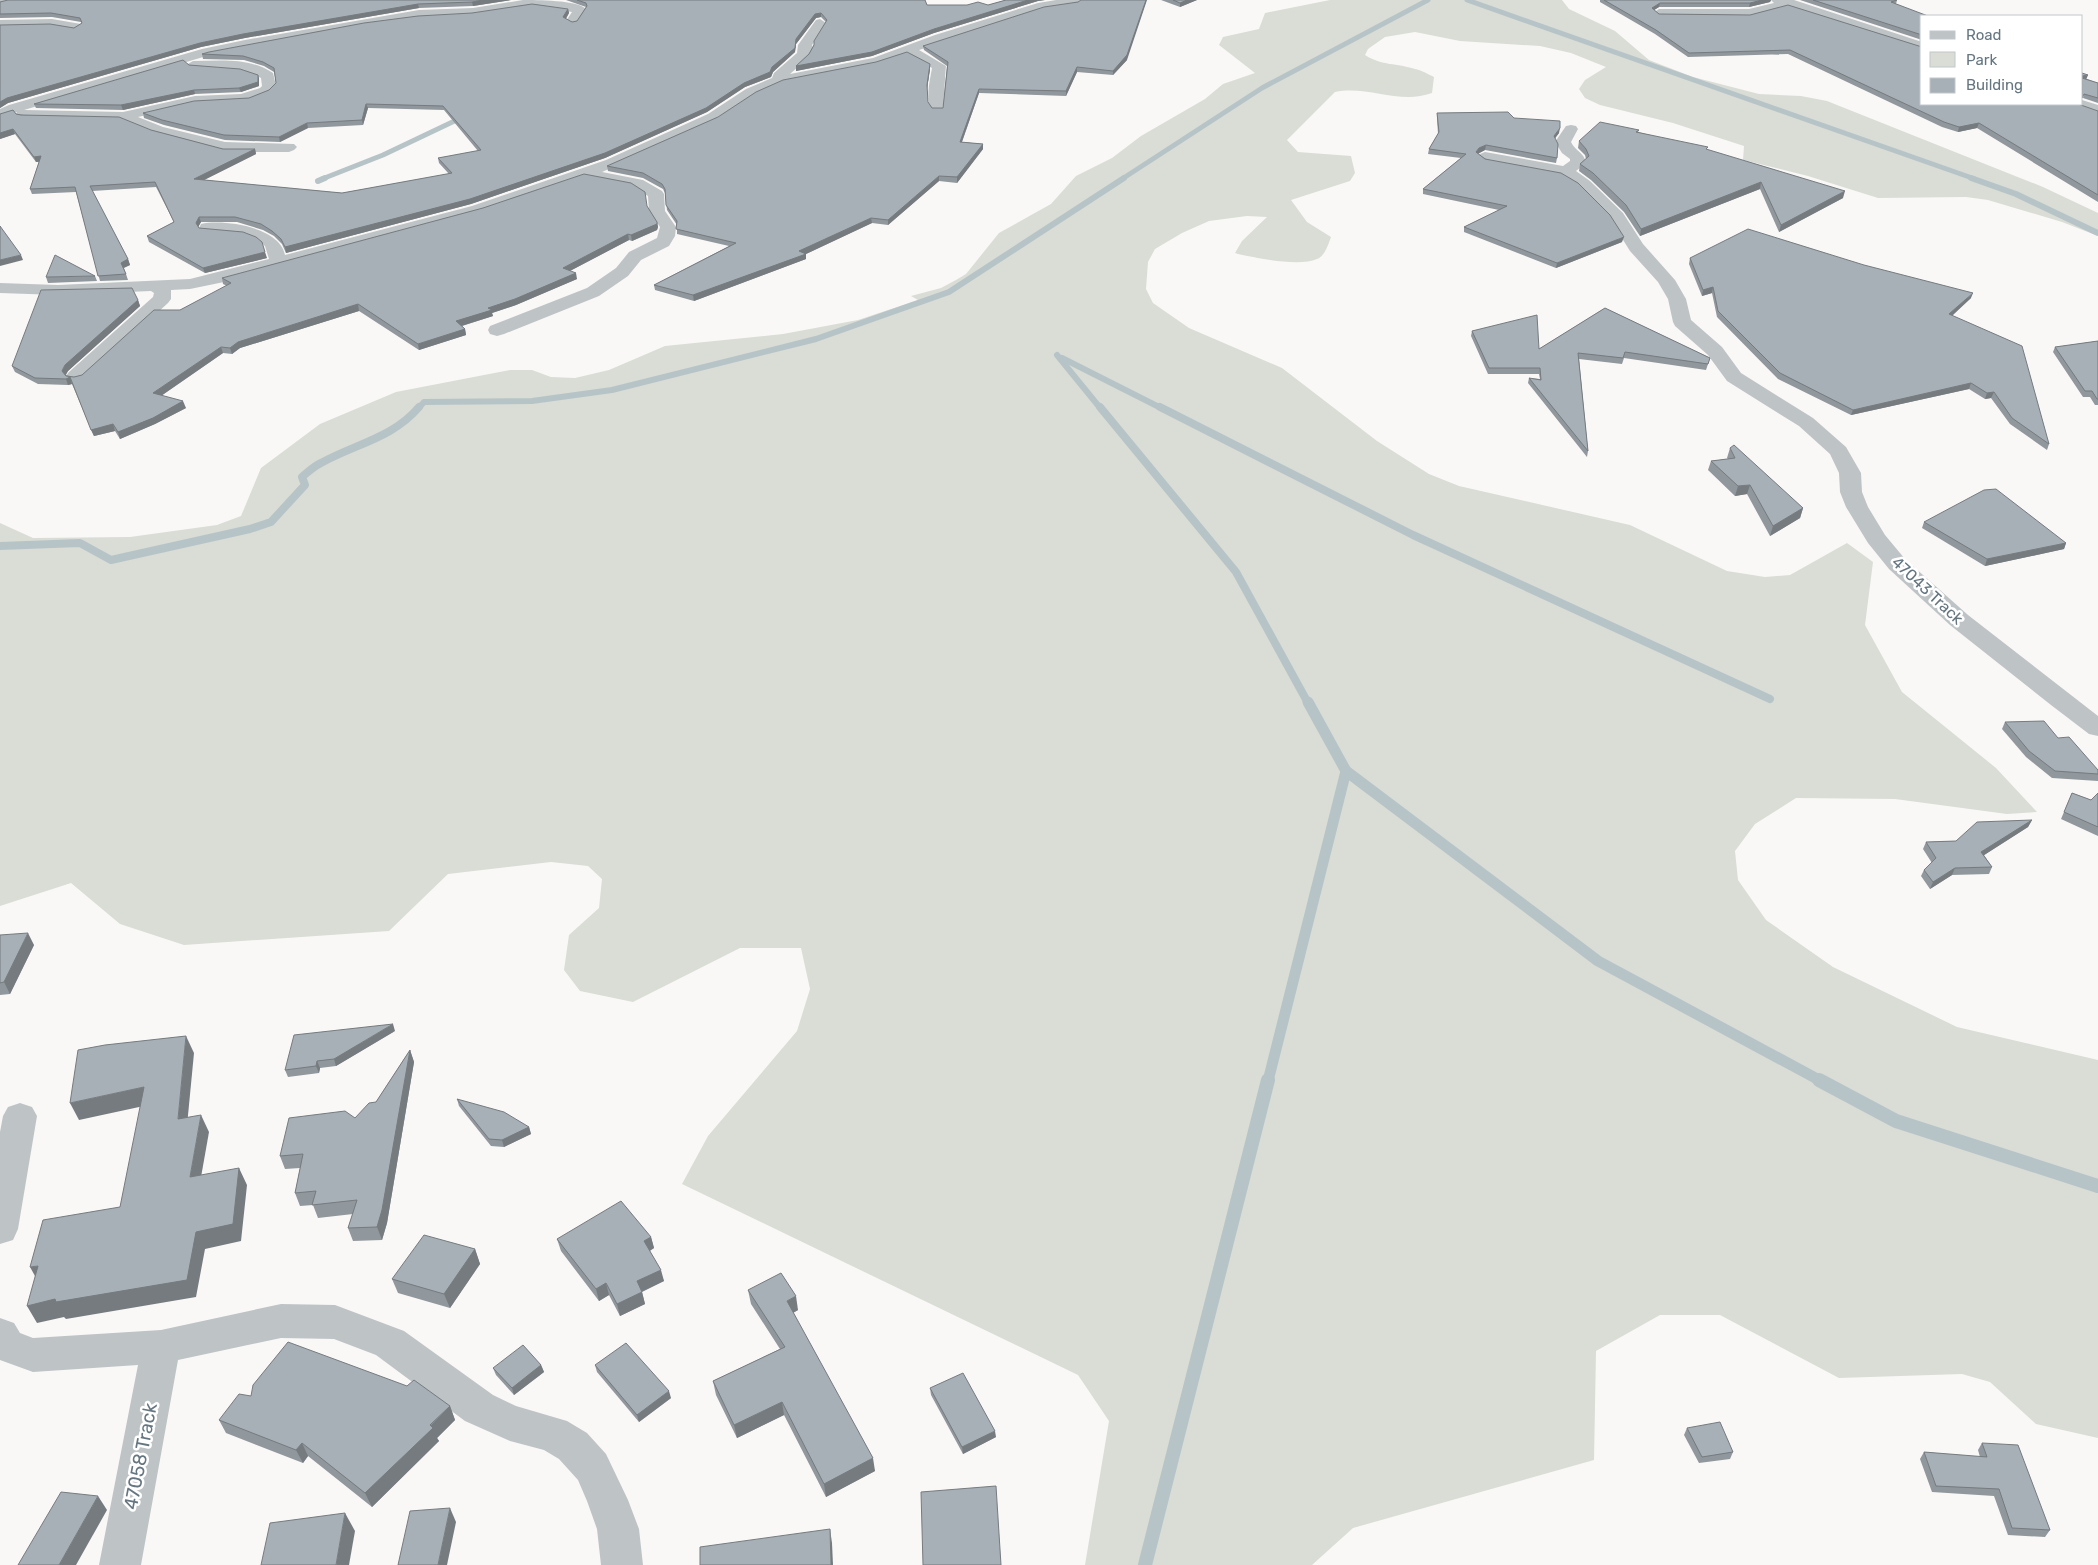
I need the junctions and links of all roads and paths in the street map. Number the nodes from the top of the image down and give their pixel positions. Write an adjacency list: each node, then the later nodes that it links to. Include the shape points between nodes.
1 (5, 0): 3 (street)
2 (1078, 0): 11 (street, via 1042,6)
3 (0, 1)
4 (1783, 2): 5 (street, via 1749,13); 10 (street)
5 (1659, 13)
6 (572, 22): 12 (street, via 580,9 534,2 473,12 419,14 232,46)
7 (820, 23): 13 (street, via 805,45 806,51)
8 (0, 24): 9 (street, via 52,23)
9 (76, 27)
10 (1920, 45)
11 (908, 50): 13 (street, via 876,61); 15 (street, via 939,66)
12 (162, 65): 17 (street); 18 (street, via 252,67 268,76 269,86 265,91 242,98 204,99)
13 (779, 80): 23 (street, via 751,92 713,117)
14 (2083, 104): 16 (street)
15 (937, 108)
16 (2098, 110)
17 (3, 113): 18 (street)
18 (123, 116): 20 (street, via 158,130 225,147)
19 (1571, 129): 22 (street, via 1563,142 1567,150 1577,157 1578,163)
20 (289, 147)
21 (1485, 157): 22 (street, 47043 Track)
22 (1559, 171): 30 (street, 47043 Track, via 1572,175 1617,216 1636,248 1666,280 1677,299 1682,322 1715,351 1728,370 1744,385 1806,422 1839,451 1850,473 1851,492 1857,508 1897,564 1972,630)
23 (582, 173): 25 (street, via 478,208); 28 (street, via 637,183 656,194 657,211 668,227 667,236 663,242 630,260 622,272 593,292)
24 (206, 228): 25 (street, via 237,230 265,238 276,249)
25 (278, 262): 26 (street, via 205,281)
26 (156, 285): 27 (street, via 58,290); 29 (street, via 163,292 162,299)
27 (0, 288)
28 (498, 330)
29 (76, 376)
30 (2098, 728)
31 (20, 1116): 32 (street)
32 (0, 1229)
33 (0, 1335): 34 (street, via 6,1345 33,1355)
34 (161, 1347): 35 (street, 47058 Track); 36 (street, via 281,1321 335,1322 390,1343 479,1408 510,1423 553,1434 573,1446 592,1467 607,1500 618,1530)
35 (120, 1565)
36 (622, 1565)

